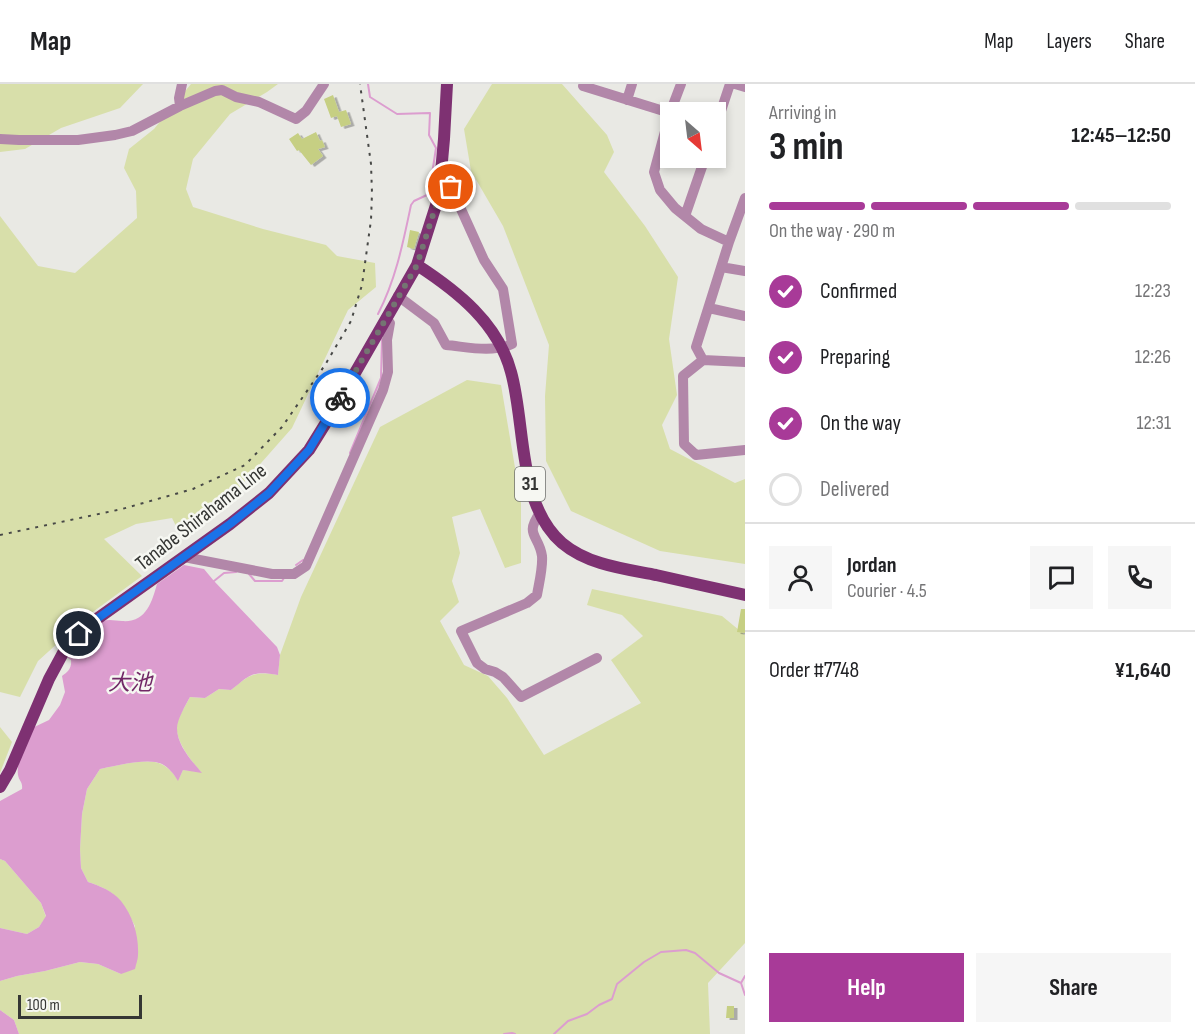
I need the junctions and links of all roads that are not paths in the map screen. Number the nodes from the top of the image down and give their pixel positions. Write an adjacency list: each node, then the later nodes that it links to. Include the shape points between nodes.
1 (182, 84): 13 (street)
2 (324, 84): 13 (street, via 296,119 222,90)
3 (447, 84): 18 (main road, Tanabe Shirahama Line)
4 (584, 84): 10 (street)
5 (632, 84): 10 (street)
6 (681, 84): 11 (street)
7 (730, 84): 12 (street)
8 (735, 84): 9 (street)
9 (745, 87)
10 (627, 100): 14 (street)
11 (674, 102)
12 (724, 102)
13 (180, 106): 15 (street, via 132,131 115,135 78,140)
14 (660, 110)
15 (0, 139)
16 (660, 150): 20 (street, via 654,172 660,190)
17 (702, 168): 20 (street)
18 (440, 183): 23 (main road, Tanabe Shirahama Line); 30 (street, via 451,187 484,260 503,289 512,344)
19 (745, 198): 21 (street)
20 (685, 216): 22 (street, via 701,229)
21 (741, 222): 22 (street)
22 (729, 242): 24 (street)
23 (417, 265): 26 (main road, Tanabe Shirahama Line); 30 (main road, 31, via 464,299 487,324)
24 (722, 267): 25 (street); 27 (street)
25 (745, 271)
26 (398, 296): 29 (main road, Tanabe Shirahama Line); 30 (street, via 434,322 446,345)
27 (709, 308): 28 (street); 31 (street, via 696,347)
28 (745, 316)
29 (386, 318): 35 (main road, Tanabe Shirahama Line, via 309,450 269,493); 35 (street, via 390,323 388,372 383,390 306,566 294,574 272,574)
30 (502, 349): 34 (main road, 31, via 511,372 530,484)
31 (703, 360): 32 (street); 33 (street, via 683,376 684,444 696,455)
32 (745, 362)
33 (745, 450)
34 (540, 513): 36 (main road, 31, via 563,543 595,561); 37 (street, via 532,529 542,557 537,595 528,603 460,631 477,663 503,677 521,697)
35 (184, 557): 38 (main road, Tanabe Shirahama Line, via 94,621 63,653)
36 (745, 595)
37 (597, 658)
38 (0, 787)

